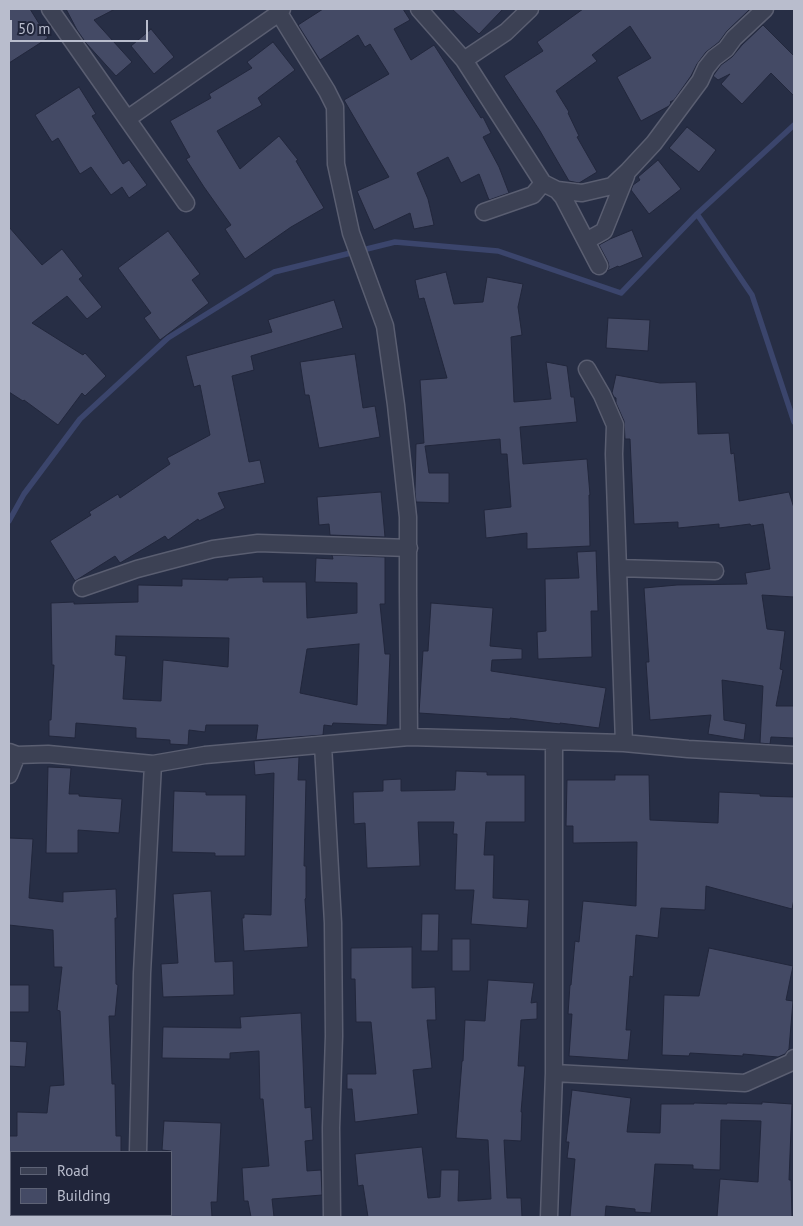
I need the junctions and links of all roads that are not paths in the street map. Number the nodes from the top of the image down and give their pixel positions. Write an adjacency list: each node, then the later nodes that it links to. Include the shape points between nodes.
1 (50, 9): 7 (street)
2 (419, 9): 6 (street)
3 (530, 9): 6 (street, via 506,32)
4 (765, 9): 8 (street, via 726,50 714,58 654,143)
5 (280, 11): 7 (street); 15 (street, via 334,106 336,164 351,233 385,326)
6 (464, 60): 9 (street)
7 (127, 119): 10 (street)
8 (628, 171): 9 (street, via 612,186 582,194); 12 (street, via 604,231)
9 (550, 187): 11 (street); 12 (street, via 562,197)
10 (186, 203)
11 (484, 212)
12 (586, 241): 13 (street)
13 (599, 266)
14 (587, 369): 16 (street, via 615,425)
15 (409, 548): 18 (street, via 258,544 212,549); 19 (street)
16 (618, 568): 17 (street); 21 (street)
17 (715, 571)
18 (82, 588)
19 (409, 737): 20 (street); 22 (street)
20 (554, 742): 21 (street); 28 (street)
21 (624, 743): 24 (street)
22 (323, 745): 25 (street, via 205,755); 30 (street, via 333,923)
23 (13, 754): 25 (street); 26 (street)
24 (794, 755)
25 (153, 764): 29 (street, via 142,973)
26 (9, 776)
27 (794, 1058): 28 (street, via 792,1062 745,1083)
28 (554, 1073): 31 (street)
29 (138, 1151)
30 (332, 1217)
31 (549, 1217)

